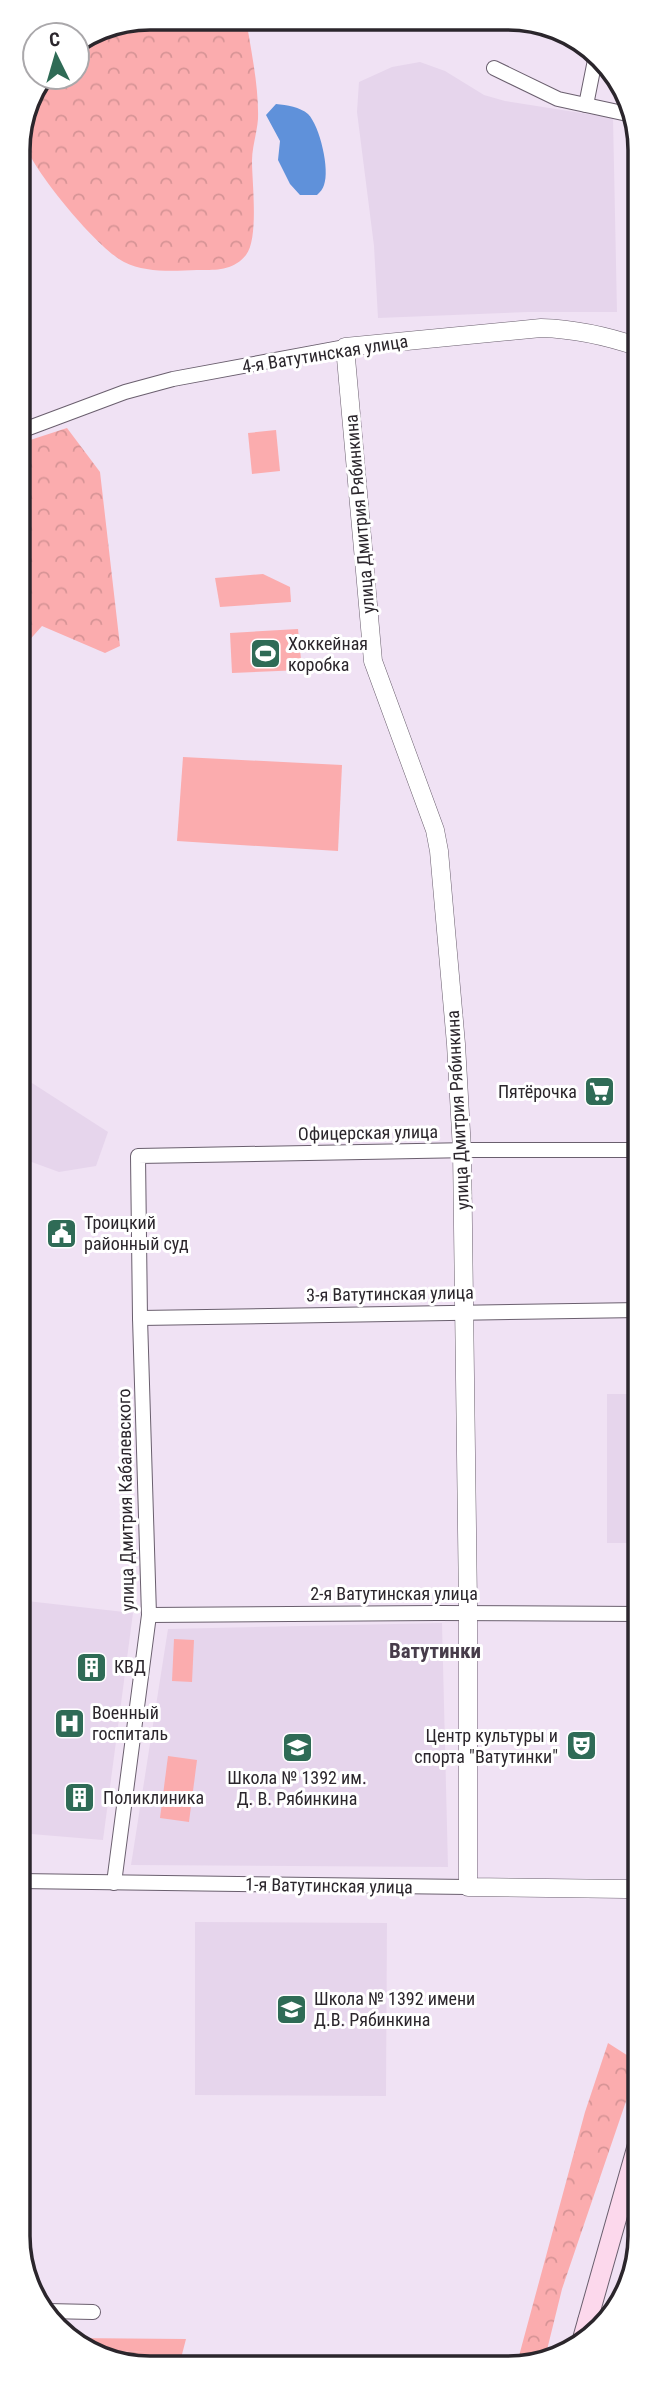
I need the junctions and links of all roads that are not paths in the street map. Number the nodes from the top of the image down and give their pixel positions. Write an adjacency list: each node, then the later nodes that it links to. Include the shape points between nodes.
1 (594, 66): 3 (street)
2 (494, 68): 3 (street, via 558,99)
3 (586, 105): 4 (street)
4 (622, 113)
5 (628, 344): 6 (street, 4-я Ватутинская улица, via 591,333 541,328)
6 (345, 348): 7 (street, 4-я Ватутинская улица, via 173,379); 8 (street, улица Дмитрия Рябинкина, via 373,661 439,851)
7 (30, 428)
8 (462, 1150): 9 (street, Офицерская улица); 10 (street, Офицерская улица); 12 (street, улица Дмитрия Рябинкина)
9 (628, 1150)
10 (138, 1156): 13 (street, улица Дмитрия Кабалевского)
11 (628, 1310): 12 (street, 3-я Ватутинская улица)
12 (465, 1312): 13 (street, 3-я Ватутинская улица); 14 (street, улица Дмитрия Рябинкина)
13 (140, 1318): 16 (street, улица Дмитрия Кабалевского)
14 (468, 1613): 15 (street, 2-я Ватутинская улица); 16 (street, 2-я Ватутинская улица); 19 (street, улица Дмитрия Рябинкина)
15 (628, 1614)
16 (149, 1615): 18 (street, улица Дмитрия Кабалевского)
17 (30, 1881): 18 (street, 1-я Ватутинская улица)
18 (114, 1883): 19 (street, 1-я Ватутинская улица)
19 (468, 1887): 20 (street, 1-я Ватутинская улица)
20 (628, 1889)
21 (628, 2185): 24 (main road)
22 (57, 2311): 23 (street)
23 (93, 2312)
24 (595, 2319)

